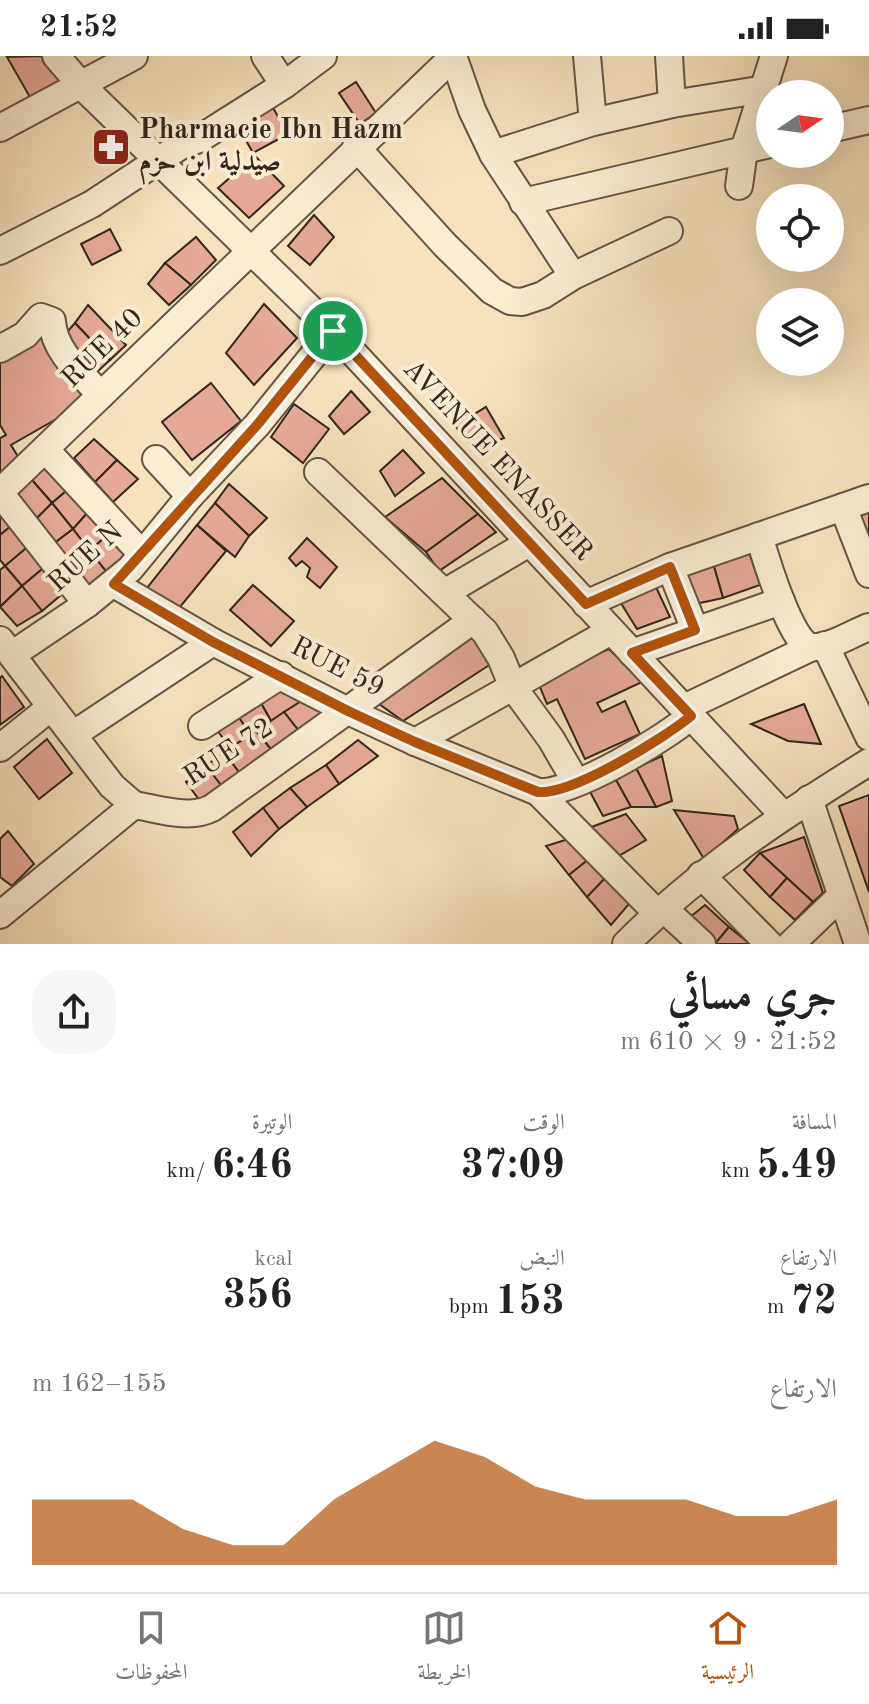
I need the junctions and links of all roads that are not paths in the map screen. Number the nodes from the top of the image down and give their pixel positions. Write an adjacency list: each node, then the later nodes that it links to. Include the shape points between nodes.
1 (56, 56): 12 (street, AVENUE ENASSER)
2 (134, 56): 12 (street)
3 (265, 56): 11 (street)
4 (323, 56): 11 (street)
5 (453, 56): 6 (street); 20 (street, RUE 40); 23 (street)
6 (463, 56)
7 (587, 56): 17 (street)
8 (669, 56): 14 (street)
9 (774, 56): 10 (street)
10 (767, 80)
11 (284, 85): 24 (street)
12 (82, 86): 19 (street); 24 (street, AVENUE ENASSER)
13 (756, 90): 14 (street)
14 (672, 104): 17 (street)
15 (756, 115): 22 (street)
16 (869, 120): 18 (street)
17 (593, 122): 23 (street)
18 (844, 126)
19 (0, 128)
20 (356, 147): 28 (street, RUE 40); 30 (street, via 445,245 506,300 522,302 543,295)
21 (756, 147): 22 (street)
22 (744, 150): 25 (street); 26 (street)
23 (493, 154): 26 (street)
24 (158, 160): 28 (street, AVENUE ENASSER); 29 (street, via 92,204)
25 (739, 186)
26 (523, 202): 30 (street)
27 (669, 231): 30 (street)
28 (250, 250): 31 (street, AVENUE ENASSER); 33 (street, RUE 40)
29 (0, 251)
30 (573, 276)
31 (333, 331): 38 (street, RUE N, via 257,425); 42 (street, AVENUE ENASSER)
32 (0, 349): 33 (street, via 25,335 41,317 52,321 59,347)
33 (101, 395): 34 (street, RUE 40)
34 (45, 449): 37 (street, RUE 40); 43 (street)
35 (156, 459): 38 (street)
36 (318, 472): 47 (street)
37 (0, 492): 49 (street)
38 (190, 496): 43 (street, RUE N)
39 (869, 498): 40 (street)
40 (843, 507): 41 (street); 45 (street)
41 (759, 536): 44 (street); 48 (street)
42 (529, 543): 47 (street); 50 (street, AVENUE ENASSER)
43 (142, 554): 46 (street, RUE N)
44 (670, 567): 50 (street); 53 (street)
45 (869, 574)
46 (114, 584): 49 (street, RUE N); 55 (street, RUE 59)
47 (446, 592): 51 (street)
48 (781, 601): 53 (street); 56 (street, via 804,645)
49 (87, 604): 57 (street, RUE N)
50 (586, 604): 54 (street, AVENUE ENASSER)
51 (473, 620): 60 (street, via 492,640); 62 (street, RUE 72)
52 (869, 627): 56 (street)
53 (695, 630): 58 (street)
54 (611, 631): 58 (street, AVENUE ENASSER); 60 (street)
55 (213, 642): 59 (street, RUE 59); 65 (street)
56 (819, 646): 63 (street); 66 (street)
57 (7, 647): 61 (street)
58 (632, 653): 63 (street, AVENUE ENASSER)
59 (281, 675): 62 (street, RUE 59); 64 (street)
60 (513, 687): 67 (street); 70 (street)
61 (51, 707): 65 (street); 68 (street)
62 (348, 711): 67 (street, RUE 59); 73 (street, RUE 72, via 200,814)
63 (688, 712): 70 (street, via 670,734); 74 (street, AVENUE ENASSER)
64 (202, 726)
65 (74, 734): 73 (street, via 112,786)
66 (869, 737)
67 (415, 742): 71 (street, RUE 59)
68 (0, 748)
69 (869, 762): 72 (street)
70 (576, 782): 71 (street)
71 (538, 792): 77 (street)
72 (809, 799): 74 (street); 76 (street)
73 (134, 805): 78 (street)
74 (783, 815): 75 (street)
75 (701, 875): 77 (street); 81 (street)
76 (840, 897): 82 (street); 83 (street)
77 (660, 910): 79 (street); 80 (street)
78 (0, 915)
79 (626, 944)
80 (702, 944)
81 (769, 944)
82 (791, 944)
83 (858, 944)

